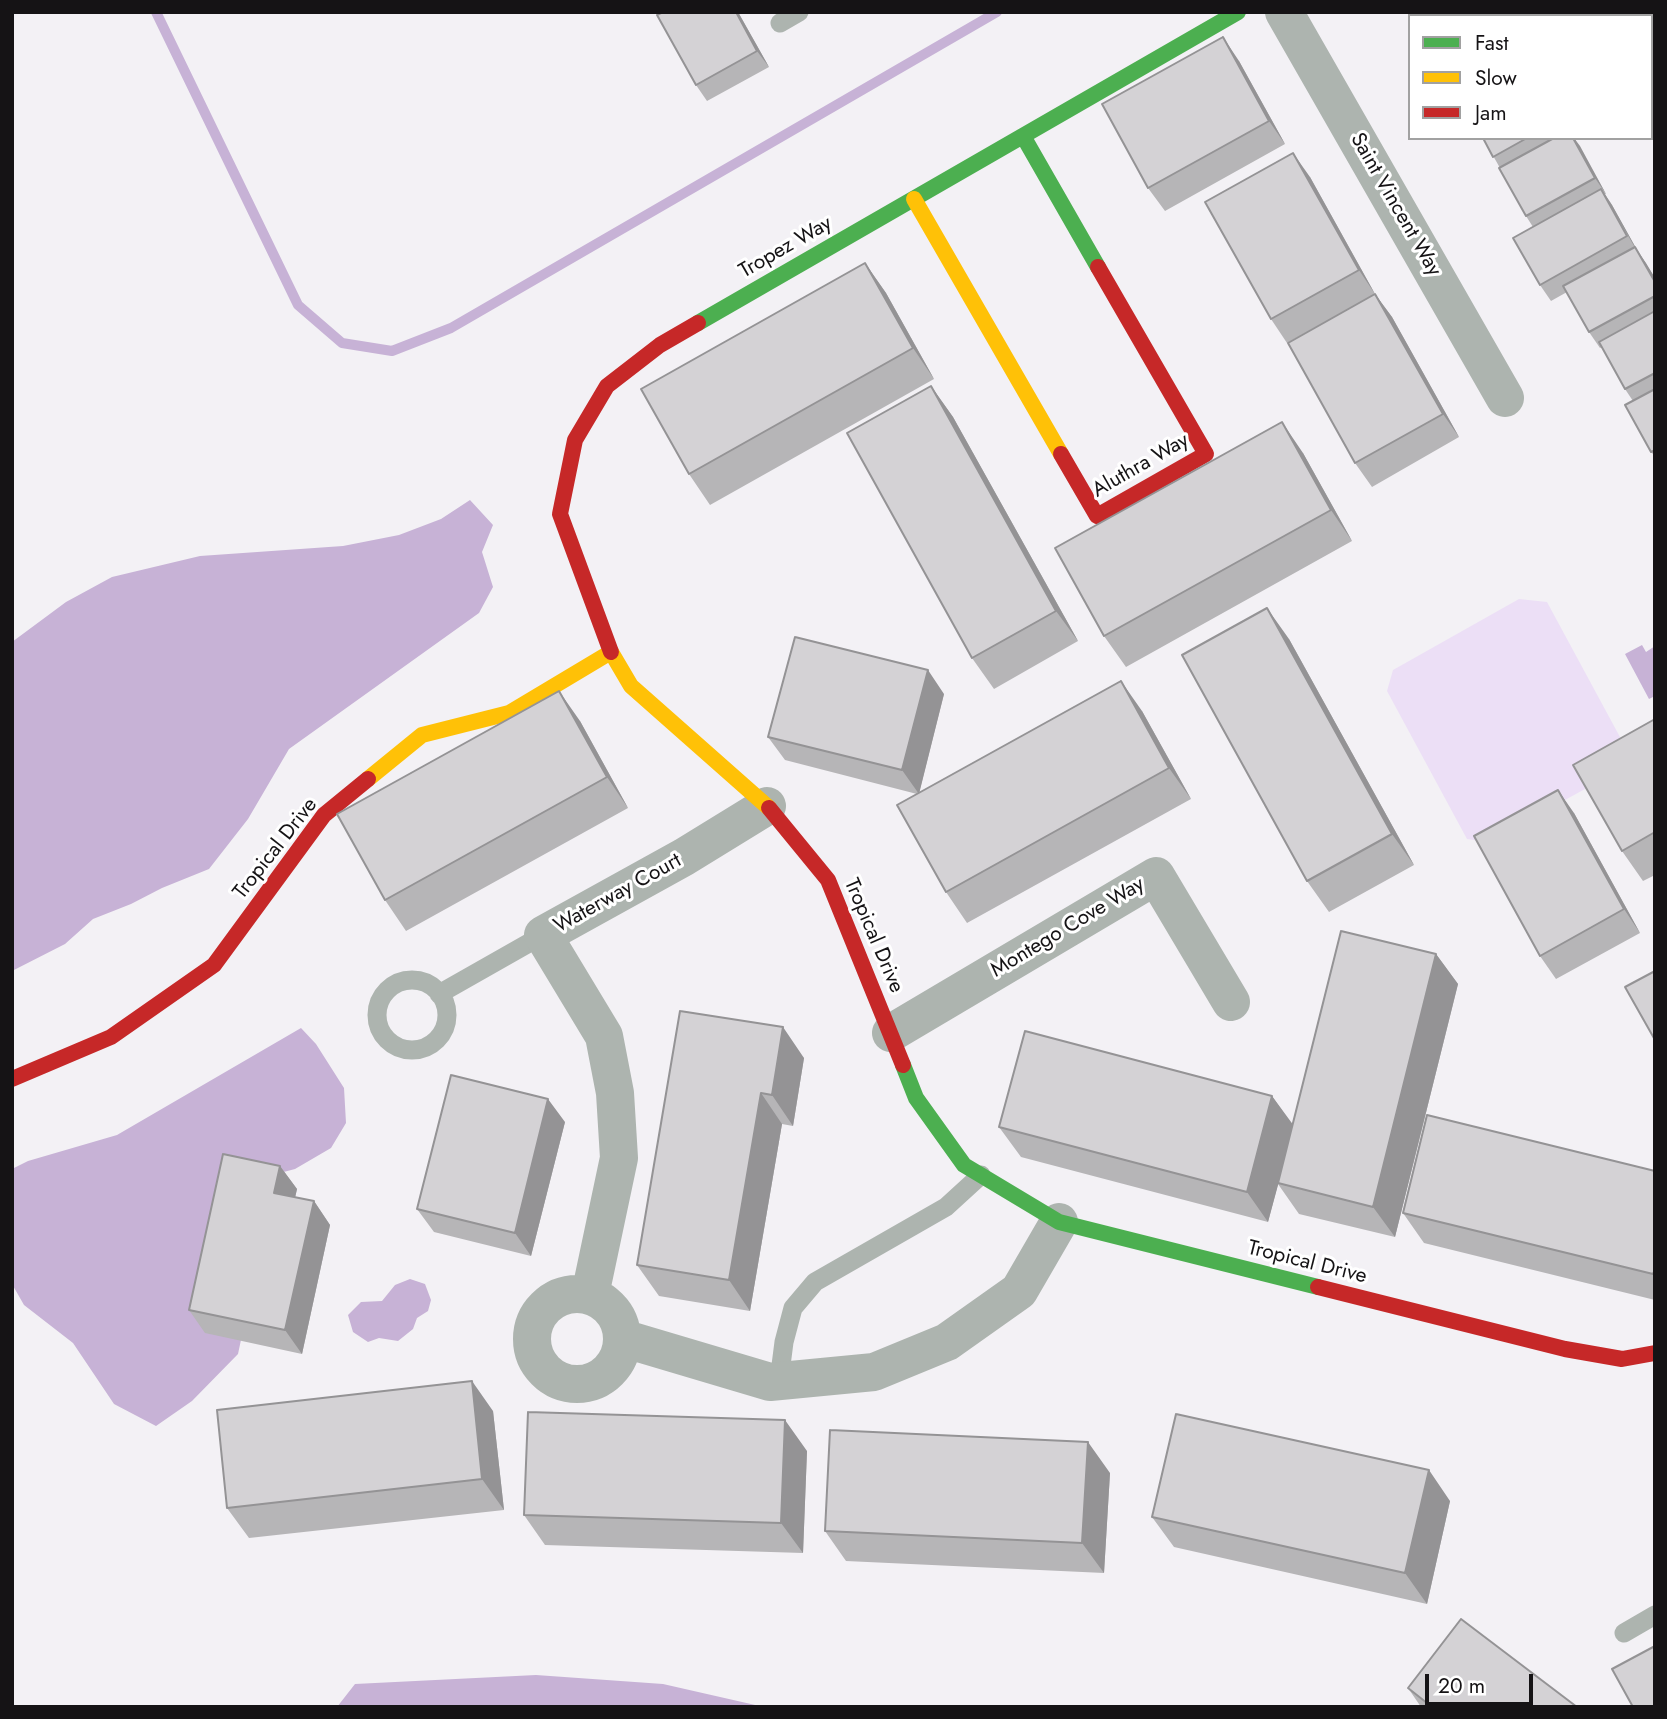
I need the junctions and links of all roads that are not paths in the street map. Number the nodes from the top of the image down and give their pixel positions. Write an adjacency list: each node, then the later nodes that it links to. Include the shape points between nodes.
1 (799, 12): 4 (lane)
2 (1238, 12): 5 (street, Tropez Way)
3 (1284, 12): 7 (street, Saint Vincent Way)
4 (780, 23)
5 (1023, 136): 6 (street, Tropez Way); 6 (street, Aluthra Way, via 1206,454 1194,461 1097,516)
6 (914, 199): 8 (street, Tropez Way, via 660,345 607,386 575,440 560,514)
7 (1505, 398)
8 (611, 652): 9 (street, Tropical Drive, via 631,686); 14 (street, Tropical Drive, via 509,713 422,735 324,815 214,965 111,1037)
9 (767, 806): 10 (street, Waterway Court, via 684,858); 13 (street, Tropical Drive, via 828,880)
10 (543, 935): 11 (lane); 17 (street, Waterway Court, via 604,1036 615,1093 619,1158)
11 (439, 993)
12 (1230, 1002): 13 (street, Montego Cove Way, via 1156,876)
13 (891, 1033): 15 (street, Tropical Drive, via 916,1098 964,1165)
14 (12, 1079)
15 (981, 1175): 16 (street, Tropical Drive); 20 (lane, via 946,1207 815,1282 793,1308)
16 (1059, 1222): 19 (street, Tropical Drive, via 1565,1349 1622,1359); 20 (street, via 1019,1291 947,1342 874,1372)
17 (590, 1295): 18 (street, via 611,1309); 18 (street, via 559,1297 545,1306 531,1337 541,1367 561,1381 592,1380 606,1373 616,1360)
18 (622, 1338): 20 (street)
19 (1655, 1353)
20 (779, 1381)
21 (1655, 1615): 22 (lane)
22 (1624, 1633)

